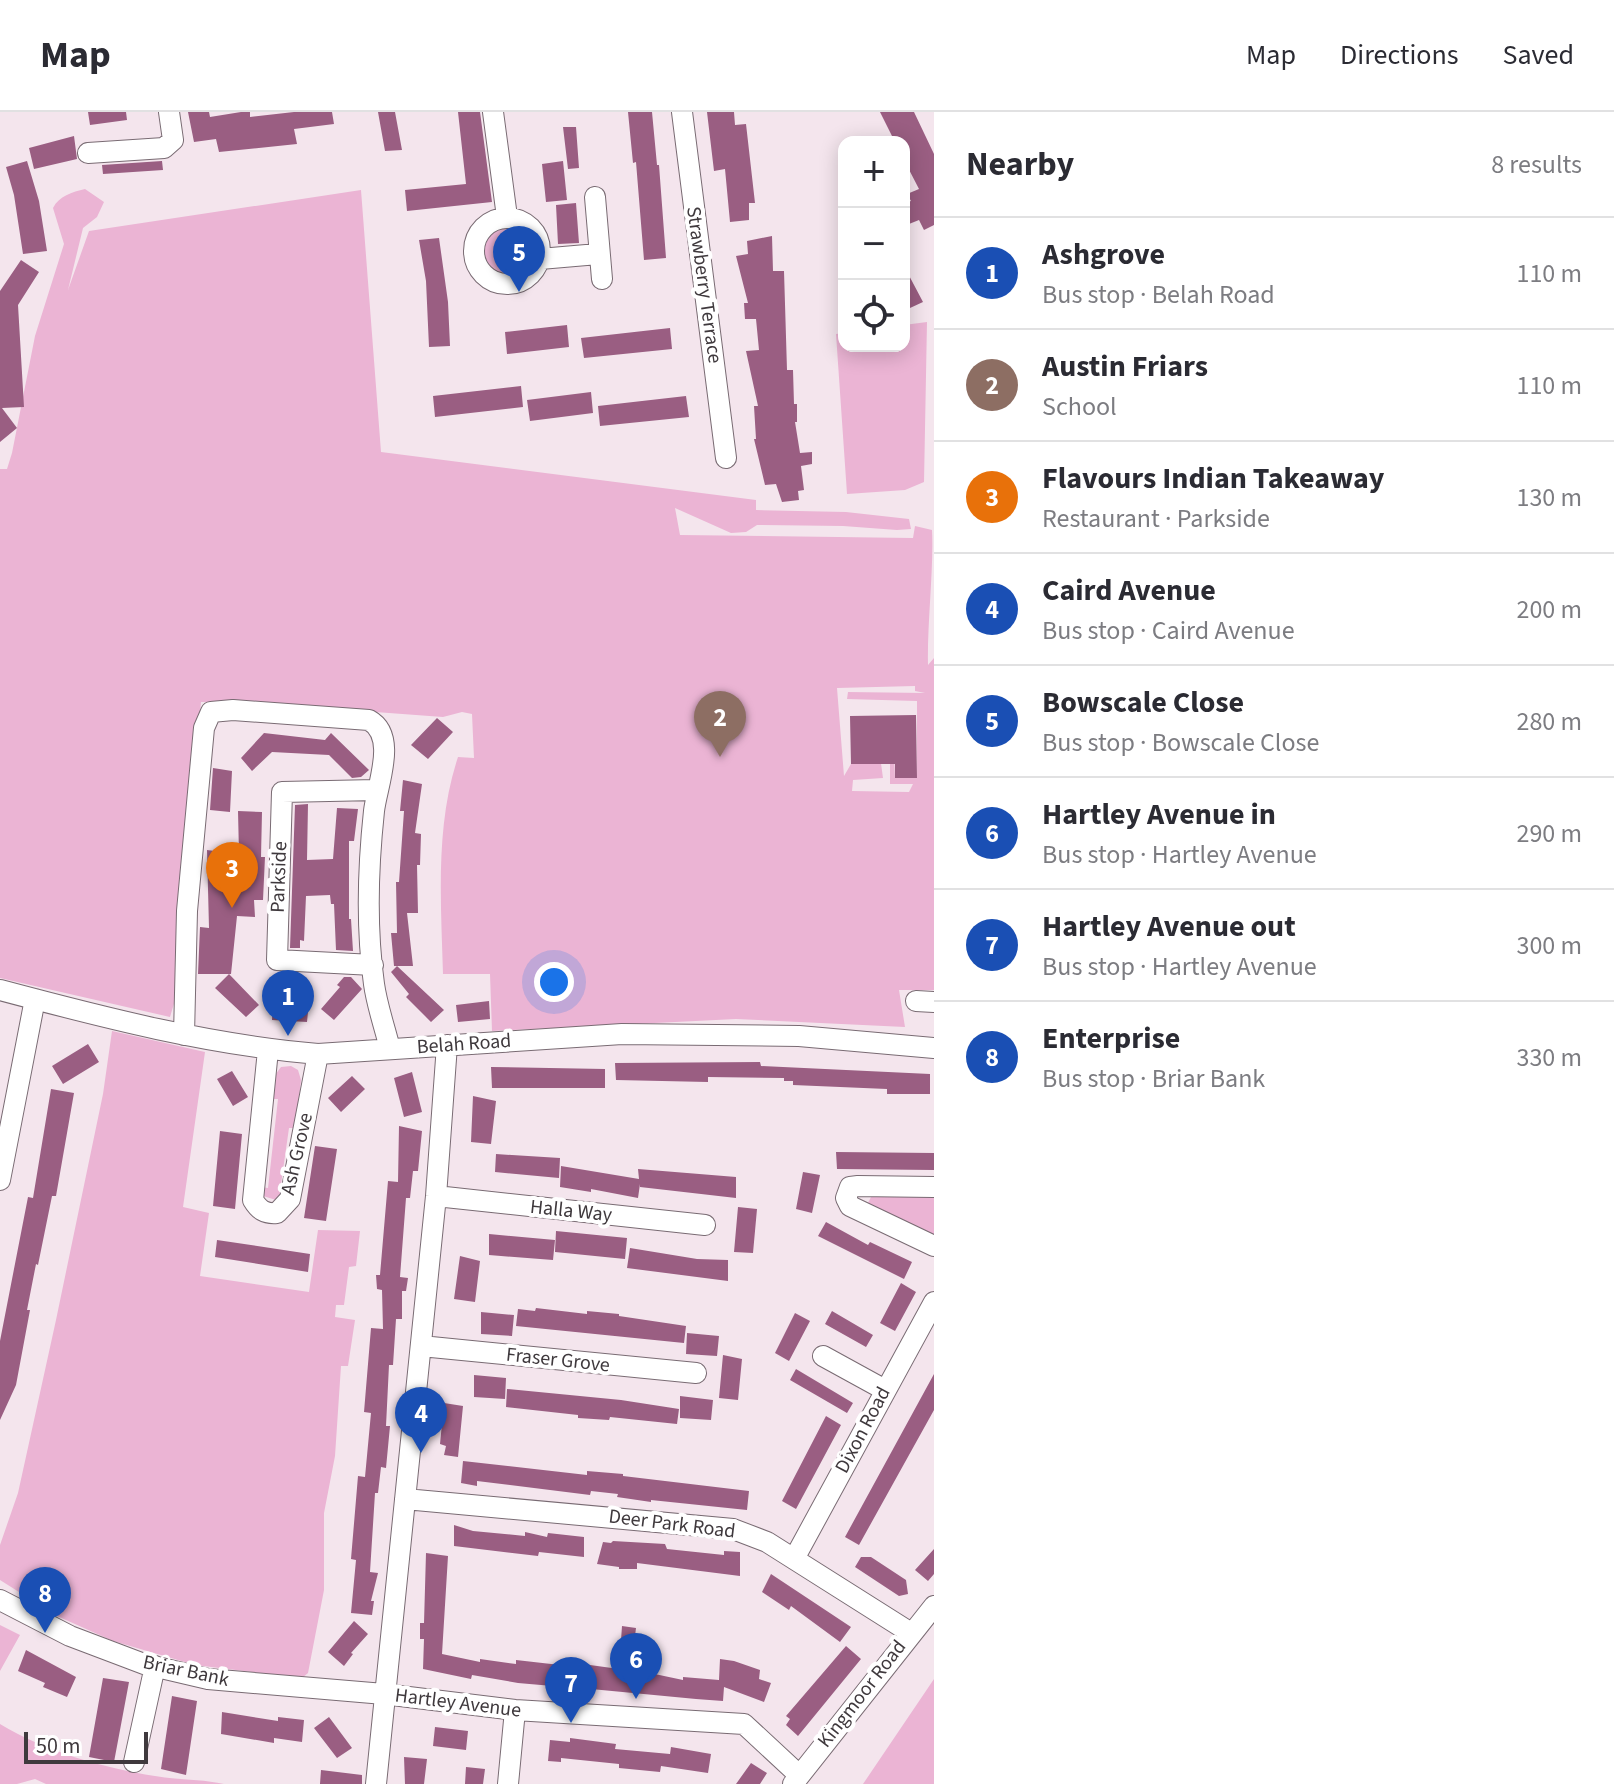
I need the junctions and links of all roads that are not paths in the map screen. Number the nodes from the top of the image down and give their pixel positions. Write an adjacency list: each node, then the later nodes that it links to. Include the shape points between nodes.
1 (169, 112): 4 (street, via 173,140 164,148)
2 (493, 112): 6 (street)
3 (682, 112): 10 (street, Strawberry Terrace)
4 (88, 153)
5 (595, 197): 7 (street)
6 (507, 217): 8 (street, via 534,230); 8 (street, via 478,234 474,256 485,276 506,285 517,283 535,270)
7 (598, 254): 8 (street); 9 (street)
8 (540, 259)
9 (602, 279)
10 (726, 458)
11 (376, 790): 12 (street, via 369,884); 12 (street, Parkside, via 282,792 277,960); 15 (street, via 386,749 380,729 369,720 211,712 198,773)
12 (373, 965): 18 (street)
13 (0, 990): 14 (street, Belah Road)
14 (35, 999): 15 (street, Belah Road); 21 (street)
15 (184, 1035): 19 (street, Belah Road)
16 (447, 1045): 17 (street, Belah Road, via 637,1034 799,1036); 18 (street, Belah Road); 23 (street)
17 (934, 1048)
18 (390, 1049): 20 (street, Belah Road)
19 (268, 1050): 20 (street, Belah Road); 20 (street, Ash Grove, via 253,1200 269,1214 290,1199)
20 (318, 1054)
21 (0, 1180)
22 (934, 1187): 25 (street, via 850,1187 846,1202)
23 (436, 1196): 24 (street, Halla Way); 27 (street)
24 (705, 1225)
25 (934, 1246)
26 (934, 1302): 30 (street, Dixon Road)
27 (421, 1346): 29 (street, Fraser Grove); 31 (street)
28 (823, 1356): 30 (street)
29 (696, 1373)
30 (885, 1390): 32 (street, Dixon Road)
31 (405, 1499): 32 (street, Deer Park Road, via 733,1529); 37 (street)
32 (794, 1559): 35 (street, Deer Park Road)
33 (0, 1600): 36 (street, Briar Bank, via 70,1636)
34 (934, 1606): 35 (street, Kingmoor Road)
35 (911, 1633): 40 (street, Kingmoor Road)
36 (155, 1666): 37 (street, Briar Bank, via 208,1679); 39 (street)
37 (384, 1694): 38 (street, Hartley Avenue); 41 (street)
38 (515, 1710): 40 (street, Hartley Avenue, via 744,1724); 42 (street)
39 (134, 1762)
40 (796, 1779)
41 (376, 1784)
42 (508, 1784)

